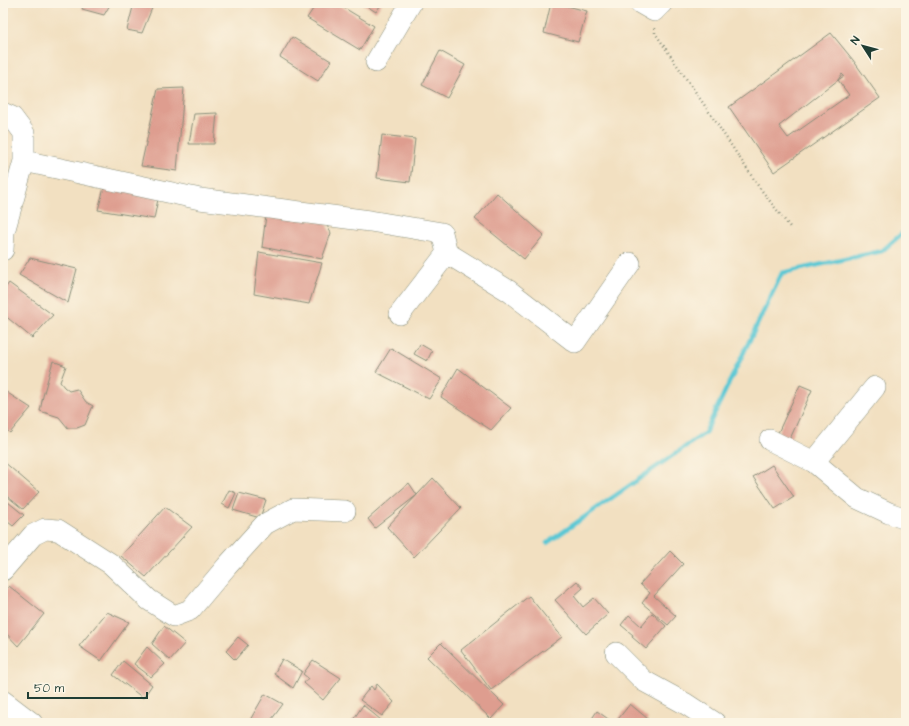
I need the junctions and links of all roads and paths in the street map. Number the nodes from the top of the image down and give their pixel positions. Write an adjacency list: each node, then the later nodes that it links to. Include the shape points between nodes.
1 (411, 3): 3 (street)
2 (652, 6): 6 (path, via 655,33 759,187)
3 (376, 62)
4 (3, 112): 5 (street, via 12,117 24,133)
5 (24, 161): 7 (street, via 4,232); 8 (street, via 200,199 442,233)
6 (790, 227)
7 (3, 250)
8 (447, 253): 9 (street, via 509,291 576,342); 10 (street)
9 (630, 263)
10 (400, 314)
11 (875, 387): 13 (street)
12 (770, 440): 13 (street)
13 (814, 462): 15 (street, via 857,498)
14 (345, 511): 16 (street, via 293,509 265,524 190,610 174,616 150,600 111,564 58,530 45,529 32,534)
15 (906, 519)
16 (3, 570)
17 (616, 654): 20 (street, via 644,681)
18 (3, 701): 19 (street)
19 (32, 723)
20 (715, 723)

